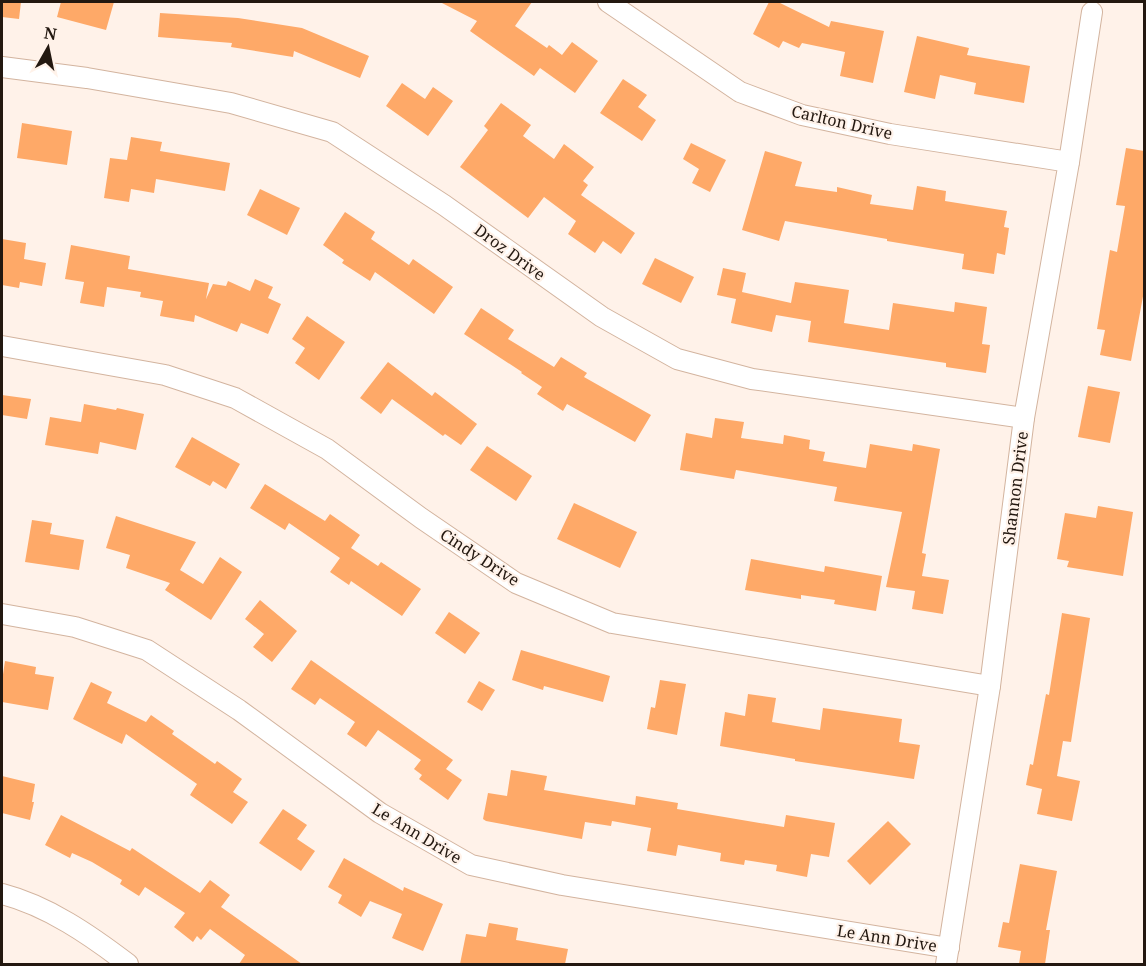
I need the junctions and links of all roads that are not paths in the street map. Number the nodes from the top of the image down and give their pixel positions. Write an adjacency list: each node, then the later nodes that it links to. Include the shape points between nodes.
1 (608, 2): 4 (street, Carlton Drive, via 740,92 802,115 890,134)
2 (1092, 12): 4 (street, Shannon Drive)
3 (2, 67): 6 (street, Droz Drive, via 231,103 332,132 444,205 602,317 677,359 752,379)
4 (1069, 162): 6 (street, Shannon Drive)
5 (2, 346): 8 (street, Cindy Drive, via 165,375 235,398 327,449 516,583 612,623)
6 (1024, 418): 8 (street, Shannon Drive)
7 (2, 615): 10 (street, Le Ann Drive, via 75,627 147,650 239,710 380,813 471,865)
8 (990, 686): 10 (street, Shannon Drive)
9 (2, 894): 11 (street, via 26,900 70,924)
10 (948, 956)
11 (128, 964)

